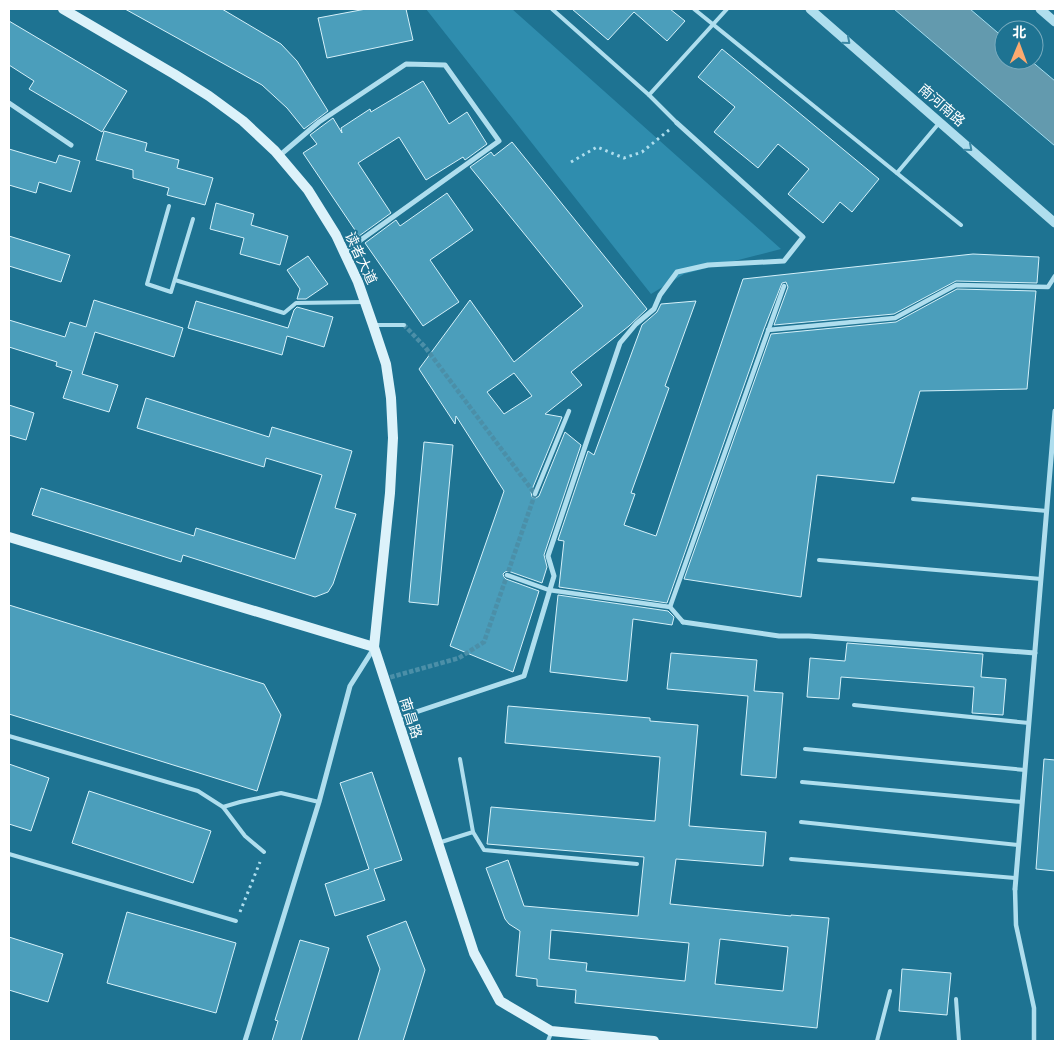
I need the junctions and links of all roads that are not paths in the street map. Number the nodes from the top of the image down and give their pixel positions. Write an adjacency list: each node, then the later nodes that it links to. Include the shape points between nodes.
1 (63, 9): 14 (main road, 读者大道, via 209,96 243,120)
2 (552, 9): 9 (lane)
3 (694, 9): 8 (lane)
4 (727, 9): 8 (lane)
5 (810, 9): 11 (street, 南河南路, one-way to 11)
6 (1040, 9): 7 (street)
7 (1055, 22)
8 (713, 25): 9 (lane); 15 (lane)
9 (649, 95): 12 (lane)
10 (9, 103): 13 (street)
11 (940, 122): 15 (lane); 18 (street, 南河南路, one-way to 18)
12 (677, 123): 37 (street, via 803,237 784,261 708,265 677,272 654,309 620,343 548,556 554,576)
13 (71, 144)
14 (280, 156): 20 (main road, 读者大道, via 308,190); 20 (street, via 319,122 406,64 445,65 499,141)
15 (897, 173): 19 (lane)
16 (169, 206): 22 (lane, via 147,284 171,292)
17 (192, 218): 22 (lane)
18 (1055, 223)
19 (961, 226)
20 (344, 252): 24 (main road, 读者大道)
21 (1055, 276): 27 (street, via 1048,287 956,285 895,318)
22 (175, 280): 24 (lane, via 284,312 296,303)
23 (784, 286): 27 (street)
24 (365, 302): 26 (main road, 读者大道)
25 (404, 324): 26 (lane)
26 (374, 325): 40 (main road, 读者大道, via 386,364 393,438)
27 (768, 330): 38 (street)
28 (569, 411): 30 (street)
29 (1055, 411): 32 (street)
30 (535, 494)
31 (913, 499): 32 (lane)
32 (1047, 511): 36 (street)
33 (9, 537): 40 (main road)
34 (819, 560): 36 (lane)
35 (507, 575): 37 (street)
36 (1041, 579): 41 (street)
37 (549, 590): 38 (street); 43 (street, via 524,676)
38 (670, 607): 39 (street)
39 (683, 622): 41 (street, via 779,636)
40 (374, 647): 43 (main road, 南昌路); 50 (street, via 350,686)
41 (1035, 653): 44 (street)
42 (854, 705): 44 (lane)
43 (397, 718): 55 (main road, 南昌路)
44 (1029, 723): 48 (street)
45 (9, 736): 52 (lane, via 198,791)
46 (805, 749): 48 (lane)
47 (460, 760): 54 (lane)
48 (1025, 770): 51 (street)
49 (802, 782): 51 (lane)
50 (319, 802): 52 (lane, via 281,793); 67 (street)
51 (1022, 802): 56 (street)
52 (223, 807): 57 (lane, via 245,836)
53 (801, 822): 56 (lane)
54 (473, 832): 55 (lane); 60 (lane, via 484,850)
55 (438, 843): 66 (main road, 南昌路, via 474,954 500,1001)
56 (1018, 845): 61 (street)
57 (264, 852)
58 (9, 854): 63 (lane)
59 (791, 860): 61 (lane)
60 (637, 864)
61 (1016, 878): 62 (street)
62 (1014, 889): 72 (street, via 1016,925 1034,1008)
63 (236, 921)
64 (890, 991): 70 (lane)
65 (956, 999): 71 (lane)
66 (551, 1031): 68 (lane); 69 (main road, 南昌路)
67 (245, 1041)
68 (548, 1041)
69 (654, 1041)
70 (877, 1041)
71 (959, 1041)
72 (1034, 1041)

